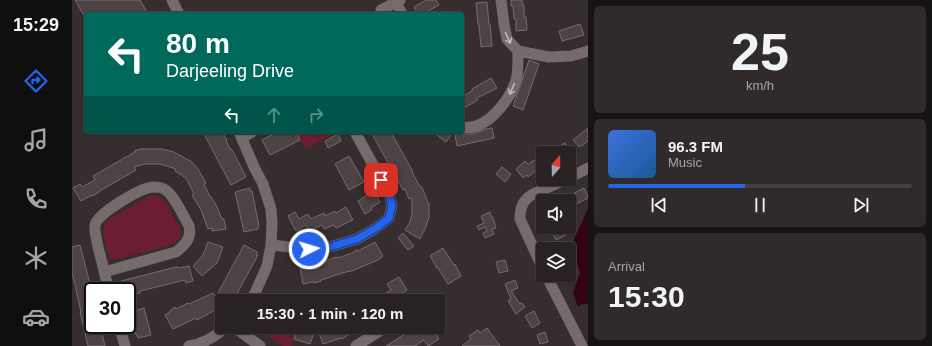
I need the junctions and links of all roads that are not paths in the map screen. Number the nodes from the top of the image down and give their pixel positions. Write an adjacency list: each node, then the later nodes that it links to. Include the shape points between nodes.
1 (172, 0): 5 (street)
2 (501, 0): 7 (street, one-way to 7, via 507,39)
3 (397, 1): 4 (street); 6 (street)
4 (381, 10)
5 (178, 12)
6 (401, 12)
7 (518, 50): 8 (street, via 549,57 571,56); 9 (street, one-way to 9, via 517,75 502,106 490,119)
8 (588, 51)
9 (464, 127)
10 (244, 134): 15 (street, via 271,209)
11 (355, 134): 15 (street, via 388,192 392,205 389,218 357,239 326,248)
12 (588, 168): 13 (street)
13 (576, 175)
14 (552, 186): 16 (street, via 528,197 521,207 520,219)
15 (271, 245): 20 (street, via 267,266)
16 (536, 254)
17 (104, 272): 17 (street, via 95,233 95,226 102,215 123,200 146,189 165,189 171,194 189,226 190,232 184,246 176,252); 18 (street)
18 (107, 282)
19 (550, 282): 29 (street)
20 (254, 294)
21 (121, 334): 25 (street)
22 (216, 334): 26 (street)
23 (244, 334): 27 (street)
24 (375, 334): 28 (street)
25 (124, 346)
26 (189, 346)
27 (260, 346)
28 (356, 346)
29 (582, 346)

